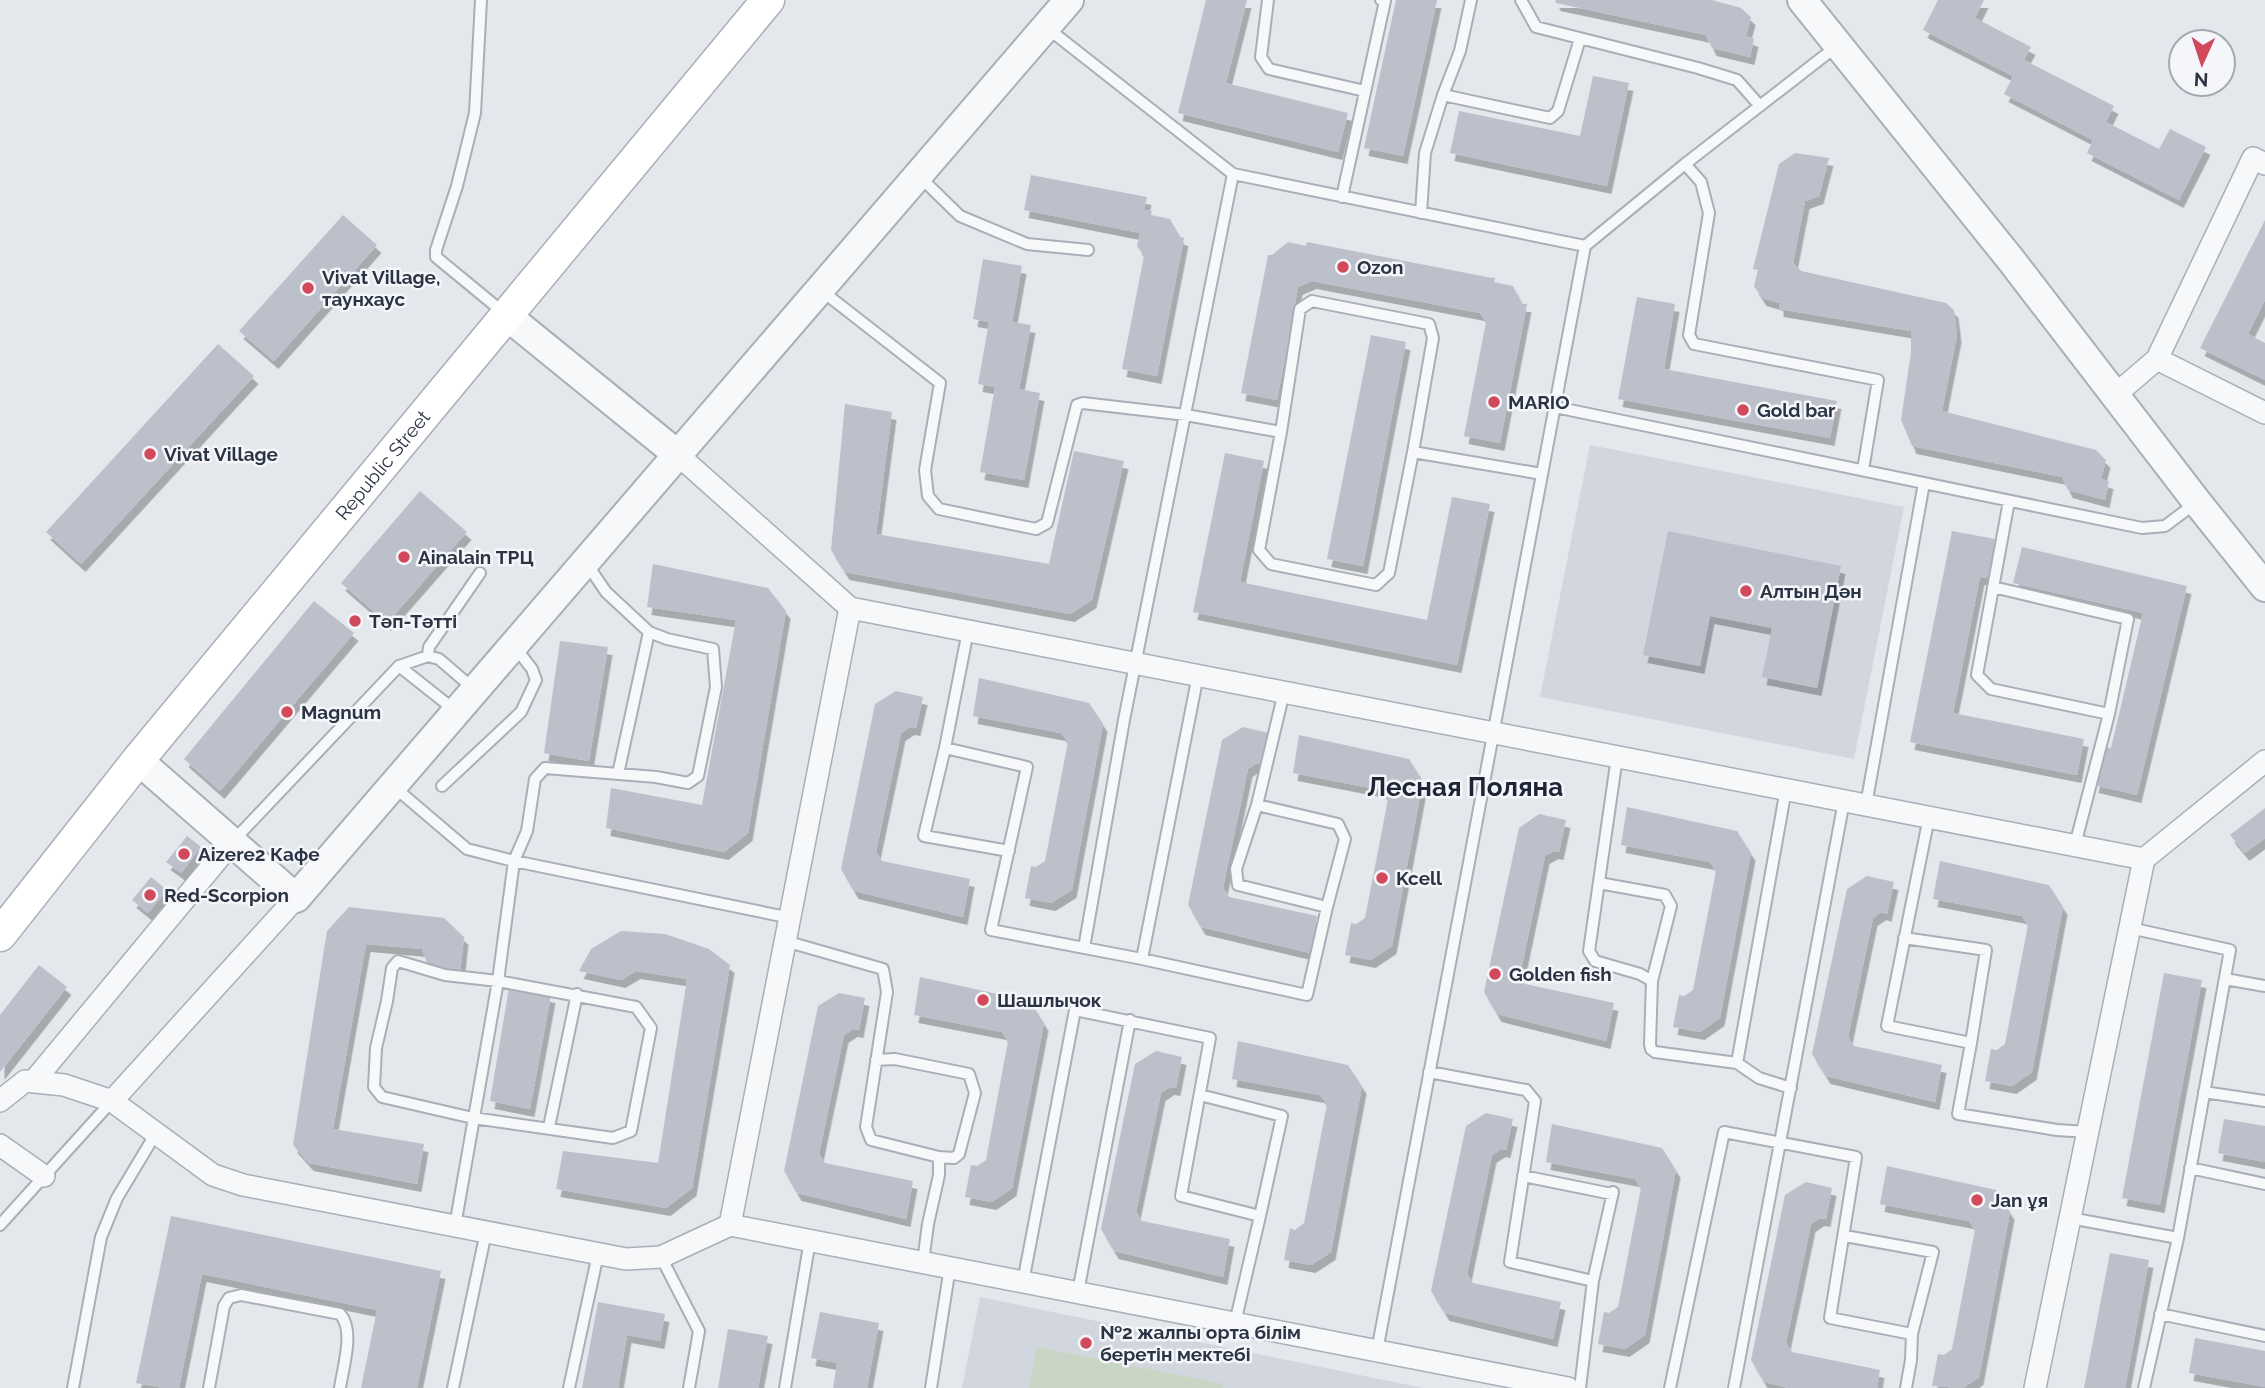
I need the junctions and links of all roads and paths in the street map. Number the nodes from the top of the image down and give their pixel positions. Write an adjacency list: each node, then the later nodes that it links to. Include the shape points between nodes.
1 (481, 0): 24 (lane, via 475,113 436,257)
2 (768, 0): 24 (main road, Republic Street)
3 (1069, 0): 9 (street)
4 (1268, 0): 12 (lane, via 1261,57 1269,69)
5 (1381, 0): 12 (lane, via 1385,1)
6 (1471, 0): 13 (lane, via 1460,51)
7 (1521, 0): 10 (lane, via 1536,27)
8 (1801, 0): 11 (street)
9 (1046, 27): 17 (lane); 18 (street)
10 (1580, 39): 13 (lane, via 1558,111 1550,118); 14 (lane, via 1737,80)
11 (1837, 46): 14 (lane); 26 (street)
12 (1365, 91): 19 (lane)
13 (1443, 95): 20 (lane, via 1425,153)
14 (1759, 106): 15 (lane)
15 (1685, 164): 21 (lane); 33 (lane, via 1701,183 1709,213 1689,335 1694,344 1878,380)
16 (2265, 164): 25 (street, via 2253,159)
17 (1233, 174): 19 (lane); 29 (lane)
18 (918, 175): 22 (lane, via 960,216 1027,244); 23 (street)
19 (1342, 197): 20 (lane)
20 (1421, 213): 21 (lane)
21 (1585, 246): 27 (lane)
22 (1088, 250)
23 (819, 289): 29 (lane, via 940,383 925,470 928,496 939,509 1036,529 1046,523 1077,405); 32 (street)
24 (506, 315): 32 (street); 57 (main road, Republic Street)
25 (2157, 359): 26 (street); 28 (street)
26 (2115, 395): 37 (street)
27 (1555, 407): 33 (lane); 34 (lane)
28 (2265, 413)
29 (1186, 415): 30 (lane); 47 (lane)
30 (1281, 432): 31 (lane, via 1259,550 1271,564 1376,585 1389,573); 31 (lane, via 1300,309 1312,302 1429,324 1433,338)
31 (1413, 452): 34 (lane)
32 (677, 454): 38 (street); 42 (street)
33 (1863, 470): 35 (lane)
34 (1542, 474): 54 (lane)
35 (1924, 483): 36 (lane); 65 (lane)
36 (2009, 501): 37 (lane, via 2142,528 2165,526); 40 (lane)
37 (2197, 502): 41 (street)
38 (585, 561): 44 (lane, via 606,592); 45 (street)
39 (480, 573): 46 (lane, via 429,647)
40 (1993, 587): 53 (lane, via 1977,674 1991,689); 53 (lane, via 2128,619)
41 (2265, 587)
42 (850, 608): 43 (street); 75 (street)
43 (968, 631): 47 (street); 55 (lane)
44 (649, 632): 59 (lane); 59 (lane, via 713,649 716,687 698,776 688,783)
45 (513, 645): 50 (street); 61 (lane, via 536,680 521,712)
46 (428, 656): 48 (lane); 50 (lane, via 439,659)
47 (1136, 663): 49 (street); 80 (lane)
48 (399, 666): 52 (lane); 67 (lane)
49 (1198, 675): 51 (street); 81 (lane)
50 (475, 690): 52 (street)
51 (1284, 692): 54 (street); 64 (lane)
52 (457, 712): 60 (street)
53 (2109, 714): 68 (lane)
54 (1493, 732): 56 (street); 91 (lane)
55 (945, 748): 69 (lane, via 1027,767); 69 (lane, via 925,836)
56 (1617, 757): 62 (street); 72 (lane)
57 (138, 760): 67 (street); 77 (main road, Republic Street)
58 (2265, 761): 70 (street)
59 (618, 774): 71 (lane, via 545,768 535,779 527,831)
60 (393, 786): 71 (lane, via 467,849); 73 (street)
61 (442, 786)
62 (1786, 789): 63 (street); 90 (lane)
63 (1844, 801): 65 (street); 93 (lane)
64 (1257, 805): 74 (lane, via 1338,824 1345,839); 74 (lane, via 1236,869 1238,885)
65 (1866, 805): 66 (street)
66 (1929, 817): 68 (street); 78 (lane)
67 (232, 842): 73 (street); 92 (street)
68 (2075, 845): 70 (street)
69 (1009, 851): 80 (lane, via 991,930)
70 (2144, 859): 76 (street)
71 (514, 861): 75 (lane); 83 (lane)
72 (1599, 883): 84 (lane, via 1589,951 1595,961); 84 (lane, via 1665,895 1671,906)
73 (296, 898): 97 (street)
74 (1327, 907): 81 (lane, via 1307,995)
75 (790, 918): 79 (street)
76 (2130, 928): 82 (lane, via 2230,950); 101 (street)
77 (0, 935)
78 (1904, 938): 88 (lane, via 1888,1026); 88 (lane, via 1986,950)
79 (785, 941): 89 (lane, via 883,969 887,992); 113 (street)
80 (1084, 947): 81 (lane)
81 (1142, 960)
82 (2225, 979): 85 (lane); 94 (lane)
83 (498, 981): 86 (lane); 99 (lane); 99 (lane, via 445,975 398,961 392,968 376,1048 374,1087 382,1097)
84 (1652, 981): 90 (lane, via 1651,1049)
85 (2265, 986)
86 (577, 994): 100 (lane); 100 (lane, via 636,1007 651,1028 631,1131 613,1138)
87 (1130, 1020): 95 (lane, via 1210,1038); 124 (lane, via 1075,1010); 125 (lane)
88 (1971, 1043): 101 (lane, via 1958,1114)
89 (876, 1060): 105 (lane, via 866,1127 871,1140); 105 (lane, via 895,1059 969,1074 975,1093 959,1154)
90 (1737, 1063): 93 (lane, via 1759,1078)
91 (1429, 1072): 108 (lane, via 1526,1090 1535,1101); 130 (lane)
92 (33, 1082): 96 (street, via 26,1081); 97 (street, via 64,1085)
93 (1791, 1088): 103 (lane)
94 (2204, 1092): 98 (lane); 106 (lane)
95 (1199, 1095): 110 (lane, via 1181,1196); 110 (lane, via 1282,1116)
96 (0, 1101)
97 (112, 1101): 102 (street); 107 (lane)
98 (2265, 1101)
99 (473, 1118): 100 (lane); 114 (lane)
100 (549, 1128)
101 (2088, 1132): 111 (street)
102 (156, 1133): 114 (street, via 213,1175 243,1185); 131 (lane, via 117,1198 101,1237)
103 (1780, 1141): 116 (lane, via 1857,1157); 141 (lane, via 1724,1132); 142 (lane)
104 (0, 1145): 107 (street)
105 (939, 1157): 121 (lane)
106 (2190, 1168): 109 (lane); 117 (lane)
107 (44, 1176): 112 (lane)
108 (1523, 1176): 123 (lane, via 1510,1262); 123 (lane, via 1613,1192)
109 (2265, 1184)
110 (1260, 1216): 127 (lane)
111 (2070, 1217): 117 (lane); 144 (street)
112 (0, 1225)
113 (730, 1225): 118 (street); 120 (street)
114 (455, 1226): 115 (street)
115 (486, 1232): 119 (street); 134 (lane)
116 (1845, 1236): 128 (lane, via 1830,1318); 128 (lane, via 1933,1252)
117 (2178, 1238): 126 (lane)
118 (810, 1240): 121 (street); 137 (lane)
119 (598, 1254): 120 (street); 135 (lane)
120 (661, 1258): 136 (lane, via 699,1331)
121 (923, 1262): 122 (street)
122 (950, 1267): 124 (street); 138 (lane)
123 (1593, 1281): 140 (lane)
124 (1023, 1282): 125 (street)
125 (1078, 1292): 127 (street)
126 (2160, 1314): 129 (lane); 145 (lane)
127 (1235, 1323): 130 (street)
128 (1912, 1334): 143 (lane)
129 (2265, 1336)
130 (1377, 1351): 139 (street)
131 (77, 1387)
132 (209, 1388): 133 (lane, via 224,1306 229,1298 241,1295 340,1314 348,1332)
133 (340, 1388)
134 (453, 1388)
135 (569, 1388)
136 (689, 1388)
137 (785, 1388)
138 (932, 1388)
139 (1568, 1388)
140 (1580, 1388)
141 (1670, 1388)
142 (1734, 1388)
143 (1906, 1388)
144 (2035, 1388)
145 (2144, 1388)

